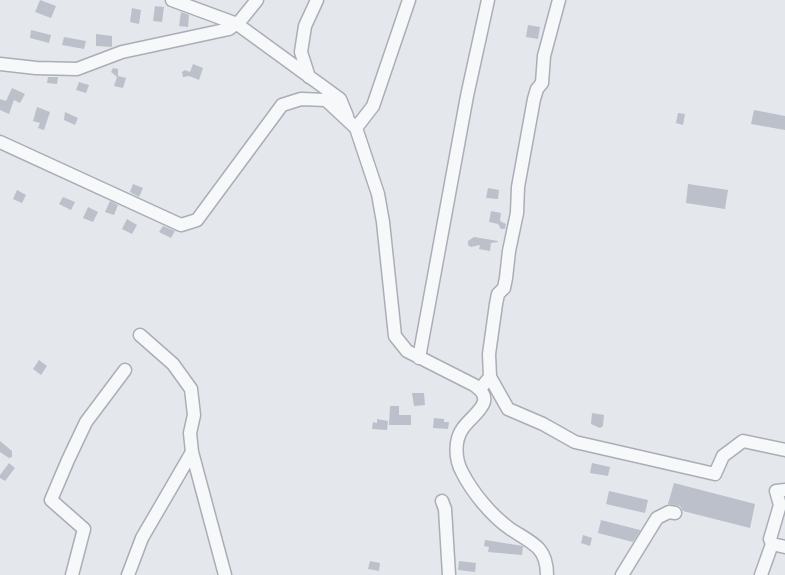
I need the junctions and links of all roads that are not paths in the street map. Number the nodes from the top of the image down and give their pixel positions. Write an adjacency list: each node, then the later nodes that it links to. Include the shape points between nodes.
1 (172, 0): 7 (street)
2 (257, 0): 7 (street)
3 (317, 0): 9 (street, via 305,26 301,52)
4 (409, 0): 10 (street, via 373,106)
5 (488, 0): 13 (street, via 466,96)
6 (559, 0): 15 (street, via 525,147 504,288 496,304)
7 (237, 24): 8 (street, via 122,52 77,69); 9 (street)
8 (0, 64)
9 (309, 77): 10 (street, via 340,99)
10 (353, 125): 11 (street, via 326,100 301,99 282,105 197,220 181,225); 13 (street, via 378,194 395,336)
11 (0, 142)
12 (140, 335): 18 (street, via 173,364 191,389)
13 (419, 358): 16 (street)
14 (125, 370): 23 (street, via 86,422 51,500 84,529)
15 (490, 377): 16 (street); 17 (street, via 508,409 575,442 715,474 723,456 743,441)
16 (480, 388): 27 (street, via 485,399 483,405 461,430 456,454 462,472 492,511 540,550 547,562)
17 (785, 450)
18 (192, 452): 24 (street, via 142,538); 25 (street)
19 (785, 490): 22 (street, via 776,491 780,505 770,540)
20 (442, 501): 26 (street)
21 (675, 513): 28 (street, via 657,518)
22 (779, 546): 29 (street)
23 (72, 575)
24 (128, 575)
25 (225, 575)
26 (449, 575)
27 (548, 575)
28 (622, 575)
29 (761, 575)

